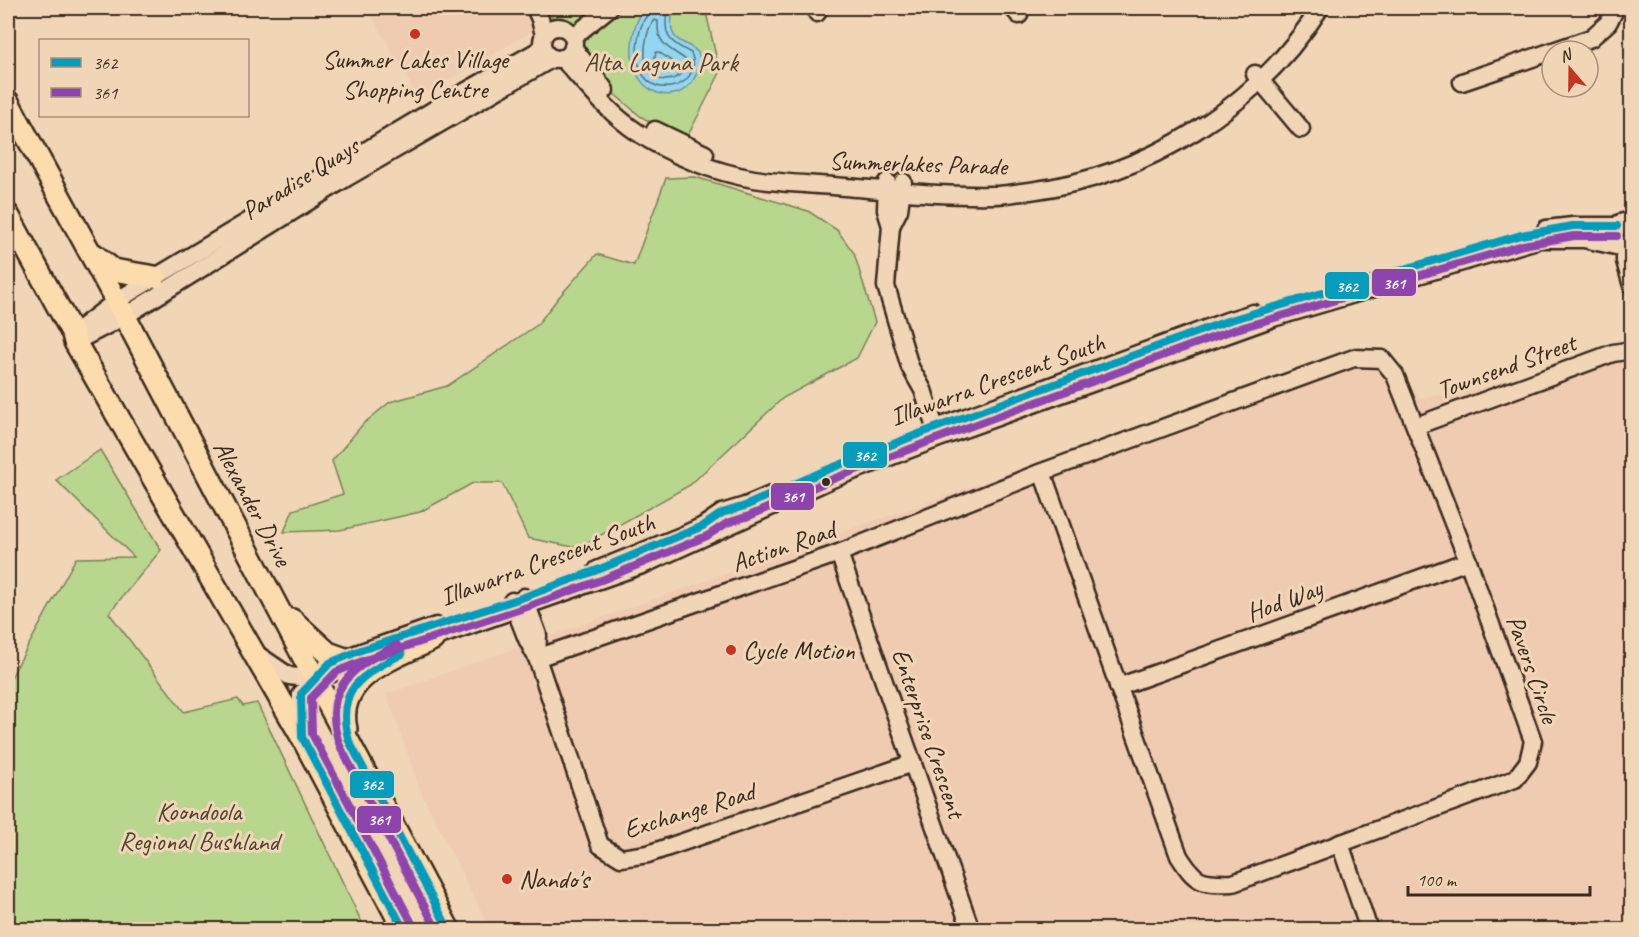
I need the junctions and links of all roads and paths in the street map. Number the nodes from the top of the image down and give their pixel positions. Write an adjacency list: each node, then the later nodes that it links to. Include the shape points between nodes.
1 (535, 8): 7 (street, Summerlakes Parade)
2 (548, 8): 7 (street, Summerlakes Parade)
3 (1309, 8): 8 (street, Summerlakes Parade)
4 (1320, 8): 8 (street, Summerlakes Parade, via 1286,54)
5 (1616, 8): 9 (street, via 1608,23 1590,38)
6 (603, 12): 7 (street, Paradise Quays)
7 (559, 43): 11 (street, Paradise Quays); 13 (street, Summerlakes Parade, via 614,100 654,129 717,159 769,171)
8 (1258, 77): 12 (street); 13 (street, Summerlakes Parade, via 1185,128 1103,164 1018,182)
9 (1462, 82)
10 (8, 102): 16 (main road, Alexander Drive)
11 (444, 113): 18 (street, Paradise Quays); 20 (street, Paradise Quays, via 346,178)
12 (1301, 129)
13 (895, 187): 26 (street, via 899,210 891,226 886,286 910,367 923,390)
14 (8, 215): 21 (main road)
15 (1628, 222): 17 (street, via 1615,240); 26 (street, Illawarra Crescent South, via 1521,235 1250,314)
16 (88, 249): 18 (main road, via 113,270); 20 (main road, Alexander Drive)
17 (1626, 249): 19 (street); 26 (street, Illawarra Crescent South, via 1584,238 1525,243 1274,318)
18 (155, 277): 20 (street, Paradise Quays)
19 (1632, 285)
20 (120, 308): 21 (street, Paradise Quays); 30 (main road, Alexander Drive)
21 (74, 338): 33 (main road)
22 (1632, 339): 24 (street, Townsend Street)
23 (1632, 350): 24 (street, Townsend Street)
24 (1613, 353): 25 (street, Townsend Street)
25 (1416, 426): 27 (street, Pavers Circle, via 1395,375 1382,359 1354,358); 29 (street, Pavers Circle)
26 (931, 435): 31 (street, Illawarra Crescent South, via 824,471)
27 (1042, 472): 28 (street, Action Road); 37 (street, Pavers Circle)
28 (839, 553): 35 (street, Action Road); 40 (street, Enterprise Crescent)
29 (1468, 561): 37 (street, Hod Way); 41 (street, Pavers Circle, via 1533,741 1528,762 1515,778)
30 (270, 594): 34 (main road, via 297,627 328,653); 36 (main road, Alexander Drive)
31 (520, 604): 32 (street, Illawarra Crescent South); 34 (street, Illawarra Crescent South); 35 (street, Exchange Road, via 526,639)
32 (433, 639): 36 (street, Illawarra Crescent South); 39 (main road, via 370,671 353,686 343,711)
33 (253, 651): 36 (street, Illawarra Crescent South, via 289,676); 38 (main road)
34 (342, 658): 36 (street, Illawarra Crescent South, via 330,663)
35 (537, 658): 40 (street, Exchange Road, via 600,844 621,858 648,854)
36 (315, 679): 38 (street, Illawarra Crescent South, via 300,699); 39 (main road, Alexander Drive)
37 (1118, 687): 41 (street, Pavers Circle, via 1179,856 1192,876 1213,884 1233,883)
38 (302, 737): 42 (main road)
39 (349, 741): 43 (main road, Alexander Drive)
40 (913, 763): 44 (street, Enterprise Crescent)
41 (1340, 843): 45 (street)
42 (404, 930)
43 (449, 930)
44 (970, 930)
45 (1369, 930)

